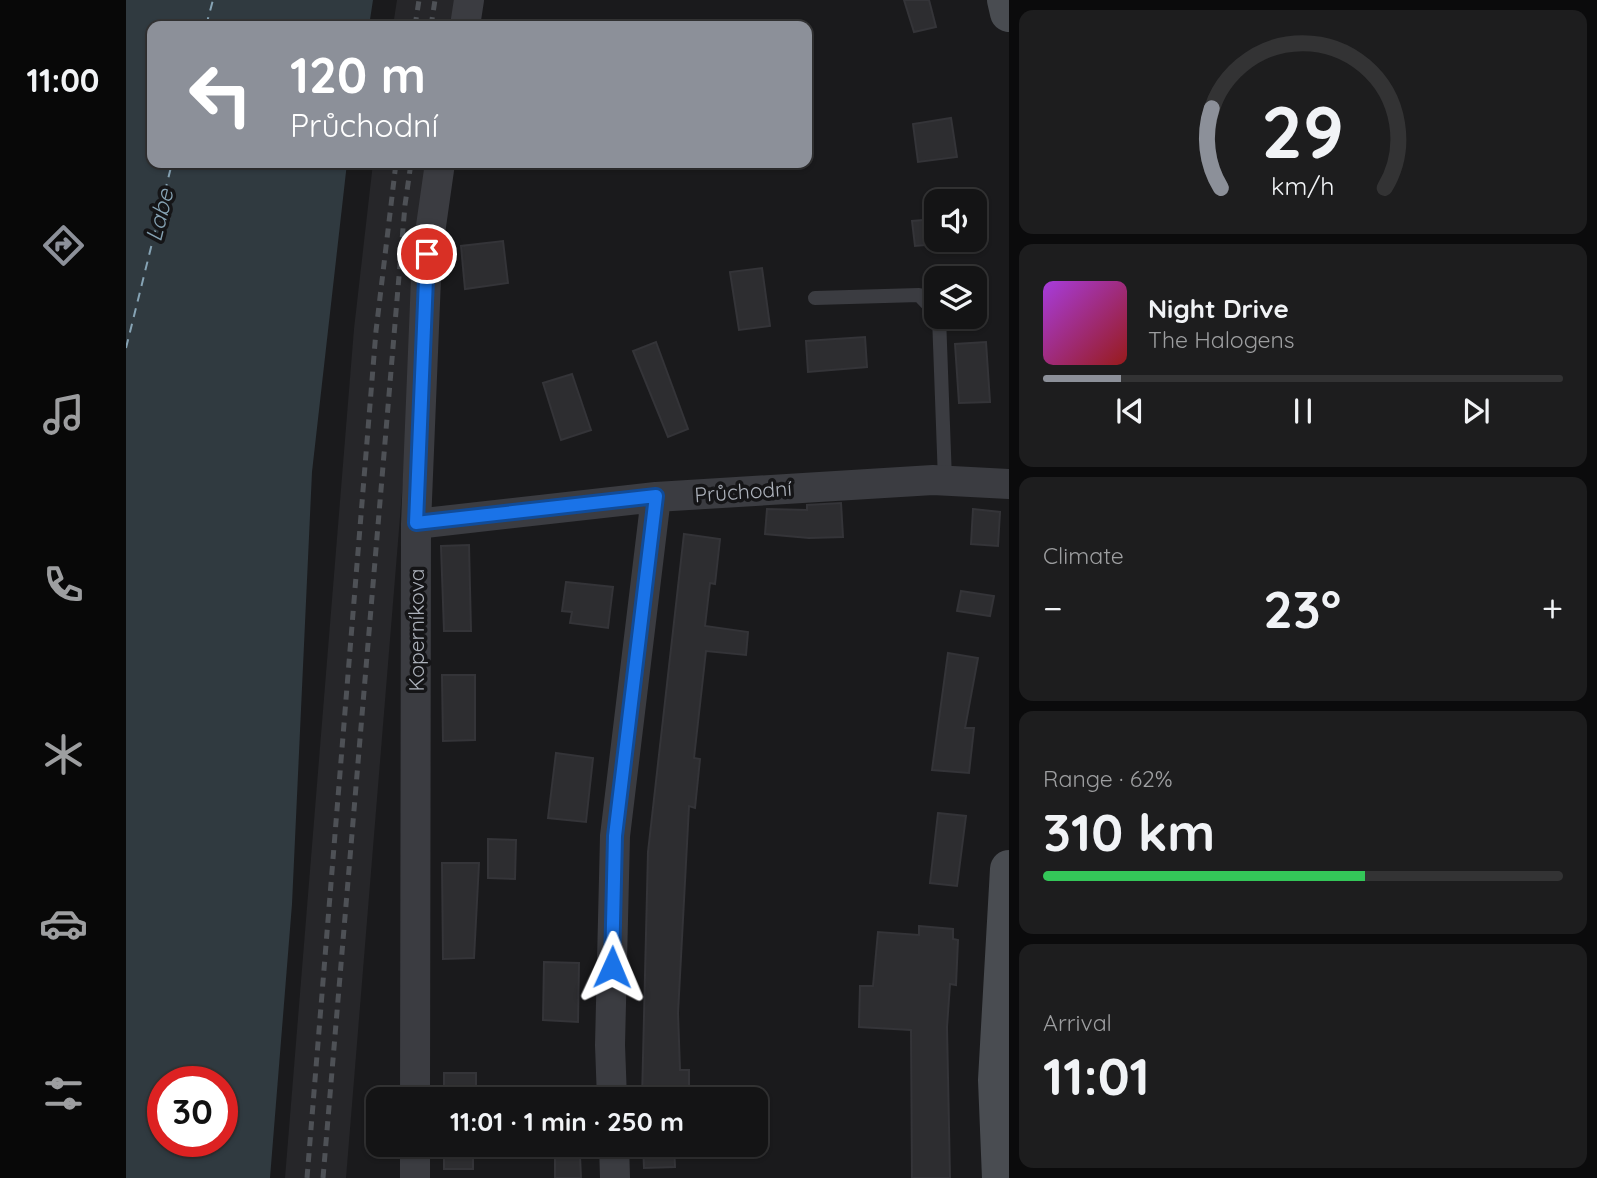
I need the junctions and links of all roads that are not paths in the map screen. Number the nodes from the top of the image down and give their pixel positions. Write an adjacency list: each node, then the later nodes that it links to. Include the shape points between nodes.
1 (469, 0): 4 (street)
2 (1006, 0): 3 (main road)
3 (1009, 13)
4 (466, 21)
5 (439, 168): 12 (street, Koperníkova, via 427,254)
6 (815, 298): 7 (lane, via 919,295)
7 (924, 300)
8 (939, 329): 9 (lane)
9 (945, 480): 10 (street, Průchodní); 11 (street, Průchodní)
10 (1009, 484)
11 (656, 496): 12 (street, Průchodní); 15 (street, via 615,836)
12 (416, 523): 14 (street, Koperníkova)
13 (1008, 892): 20 (main road, via 997,1080)
14 (415, 1087)
15 (612, 1087)
16 (415, 1157): 18 (street)
17 (614, 1157): 19 (street)
18 (415, 1178)
19 (615, 1178)
20 (1000, 1178)

